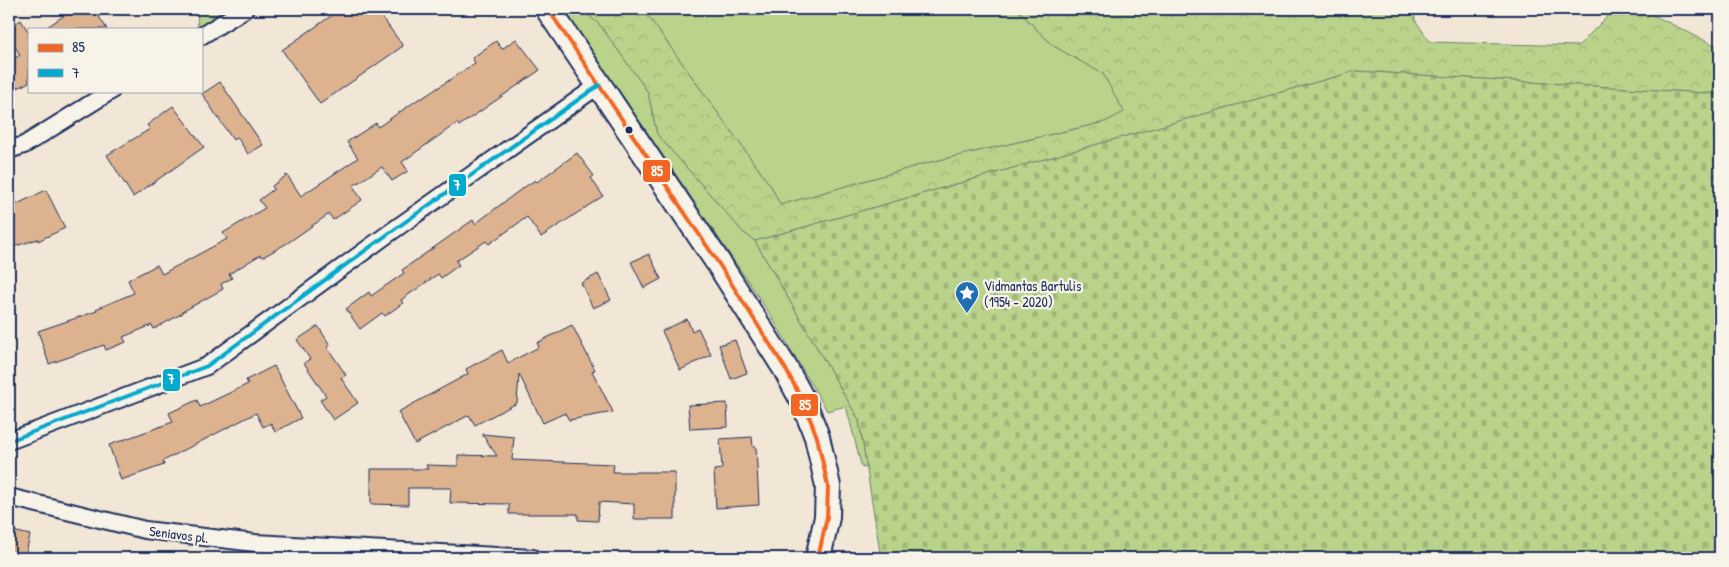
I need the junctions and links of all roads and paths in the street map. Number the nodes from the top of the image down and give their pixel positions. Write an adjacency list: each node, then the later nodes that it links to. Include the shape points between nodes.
1 (245, 9): 3 (street)
2 (548, 9): 4 (main road)
3 (202, 35)
4 (599, 85): 7 (street, via 207,366); 11 (main road, via 719,264 804,403 817,437 828,486 827,517)
5 (109, 92): 6 (street, via 24,145)
6 (9, 150)
7 (9, 441)
8 (9, 497): 9 (street, Seniavos pl., via 144,530 255,543)
9 (533, 558)
10 (804, 558): 11 (street)
11 (818, 558)

